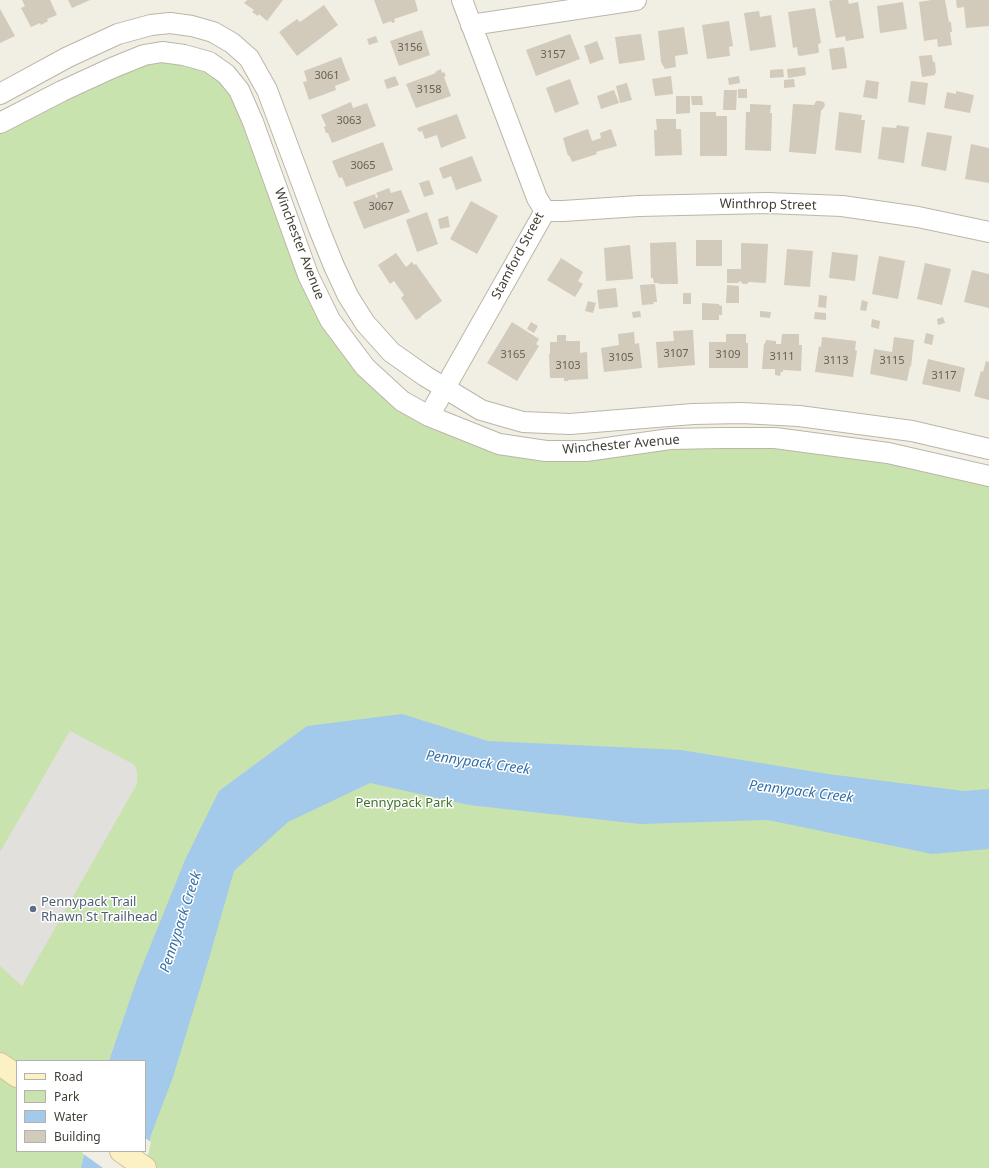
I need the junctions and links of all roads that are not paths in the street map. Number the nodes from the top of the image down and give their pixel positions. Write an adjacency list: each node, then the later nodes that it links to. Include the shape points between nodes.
1 (462, 0): 3 (street, Stamford Street)
2 (636, 0): 3 (street)
3 (471, 25): 8 (street, Stamford Street, via 537,198)
4 (147, 26): 5 (street); 6 (street, Winchester Avenue, via 118,34); 10 (street, Winchester Avenue, via 170,23 213,32 232,43 249,58 267,90 319,229 348,296 365,323 392,352)
5 (151, 54): 7 (street, Winchester Avenue, via 98,74); 11 (street, Winchester Avenue, via 162,52 184,55 209,62 226,74 239,90 308,275 330,320 365,367 402,401)
6 (0, 94)
7 (0, 123)
8 (545, 211): 9 (street, Winthrop Street, via 767,203 842,206 918,217); 10 (street, Stamford Street)
9 (989, 232)
10 (444, 388): 11 (street, Stamford Street); 12 (street, Winchester Avenue, via 481,410 523,422 570,424 693,414 800,416 912,431)
11 (429, 416): 13 (street, Winchester Avenue, via 499,444 546,451 586,451 670,439 775,438 888,453)
12 (985, 448): 13 (street)
13 (981, 474)
14 (0, 1064): 15 (main road)
15 (16, 1075)
16 (122, 1152): 17 (main road)
17 (145, 1168)

